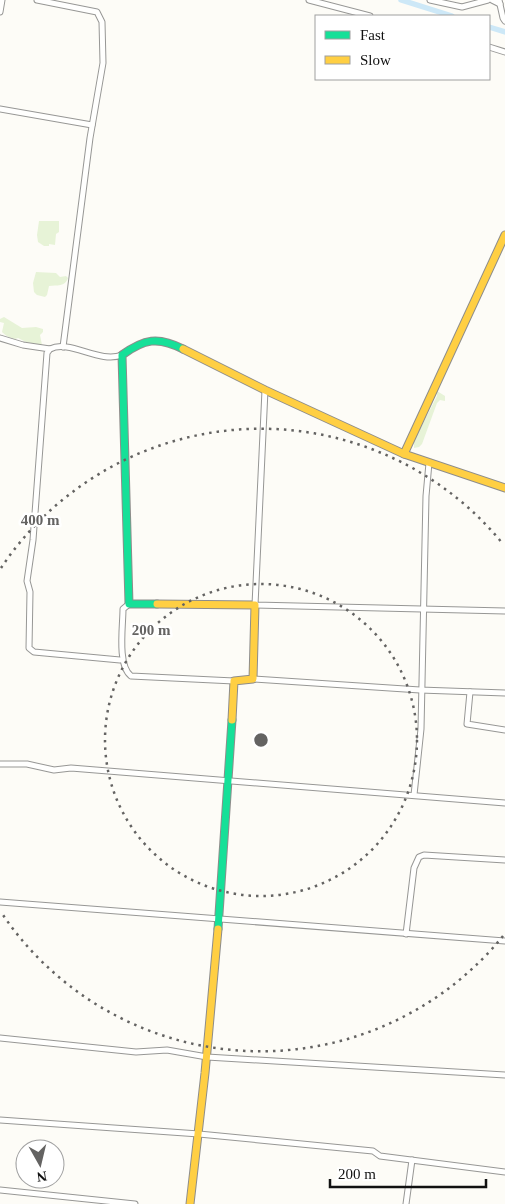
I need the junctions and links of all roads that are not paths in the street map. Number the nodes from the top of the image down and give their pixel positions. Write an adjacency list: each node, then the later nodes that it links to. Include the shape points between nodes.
1 (2, 0): 7 (street)
2 (37, 0): 13 (street, via 97,12 102,22 103,63)
3 (309, 0): 8 (street)
4 (430, 0): 5 (street, via 462,7)
5 (490, 0): 6 (street)
6 (500, 2): 9 (street)
7 (0, 12)
8 (366, 15)
9 (505, 21)
10 (490, 47): 11 (street)
11 (505, 52)
12 (0, 109): 13 (street)
13 (92, 125): 16 (street)
14 (505, 235): 20 (street)
15 (0, 338): 17 (street)
16 (63, 346): 17 (street); 18 (street, via 90,354)
17 (50, 349): 27 (street, via 46,360 27,581 30,592 30,648 34,652)
18 (122, 355): 19 (street, via 137,344 155,340 173,344); 23 (street)
19 (265, 390): 20 (street); 24 (street)
20 (404, 454): 21 (street)
21 (429, 463): 22 (street); 25 (street)
22 (505, 488)
23 (129, 604): 24 (street); 29 (street, via 124,609 123,658 126,672 131,676)
24 (255, 605): 25 (street); 28 (street)
25 (423, 609): 26 (street); 30 (street)
26 (505, 611)
27 (120, 660)
28 (253, 679): 29 (street); 30 (street)
29 (234, 681): 35 (street)
30 (420, 690): 31 (street); 36 (street, via 421,729)
31 (470, 692): 32 (street); 33 (street, via 467,724)
32 (505, 693)
33 (505, 730)
34 (0, 764): 35 (street)
35 (228, 781): 36 (street); 40 (street)
36 (414, 795): 37 (street)
37 (505, 803)
38 (505, 860): 41 (street, via 419,857 414,868)
39 (0, 902): 40 (street)
40 (219, 919): 41 (street); 44 (street)
41 (406, 934): 42 (street)
42 (505, 941)
43 (0, 1038): 44 (street, via 136,1052 167,1050)
44 (208, 1057): 45 (street); 47 (street)
45 (505, 1075)
46 (0, 1120): 47 (street)
47 (199, 1134): 48 (street, via 373,1151 380,1156); 52 (street)
48 (412, 1160): 49 (street); 53 (street)
49 (505, 1172)
50 (0, 1190): 51 (street)
51 (135, 1204)
52 (190, 1204)
53 (406, 1204)

